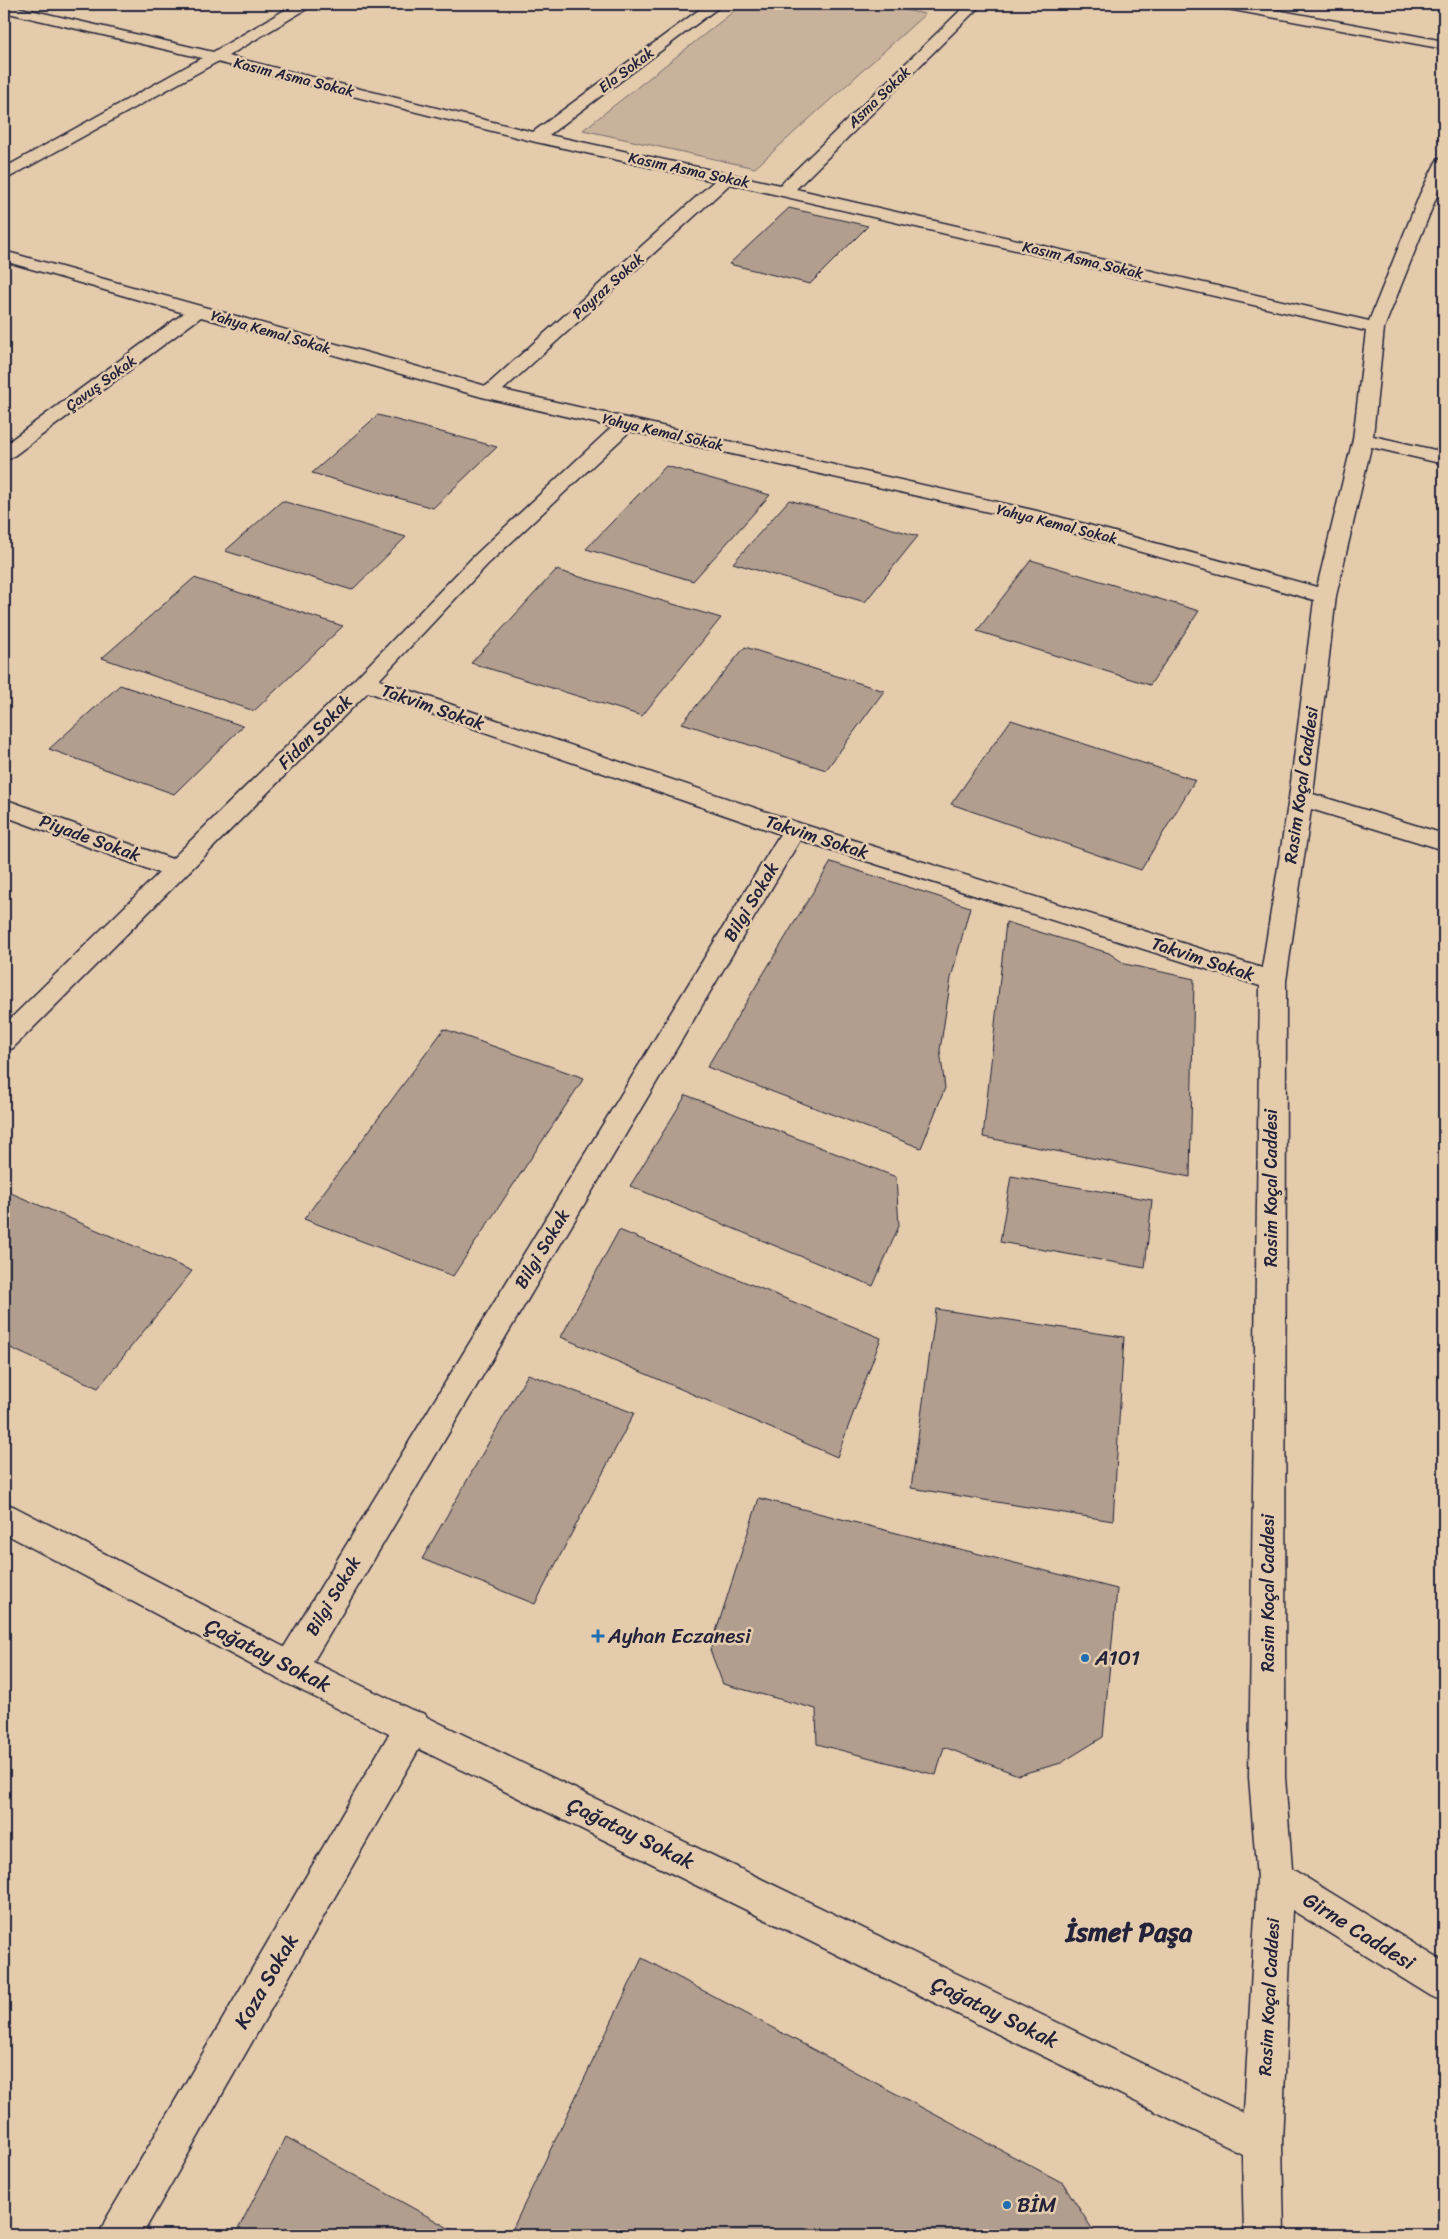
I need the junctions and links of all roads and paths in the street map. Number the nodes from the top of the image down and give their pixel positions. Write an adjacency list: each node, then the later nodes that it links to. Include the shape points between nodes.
1 (305, 4): 7 (street)
2 (716, 4): 8 (street, Ela Sokak)
3 (975, 4): 12 (street, Asma Sokak)
4 (1222, 4): 6 (street)
5 (4, 8): 7 (street, Kasım Asma Sokak)
6 (1444, 45)
7 (215, 57): 8 (street, Kasım Asma Sokak); 10 (street)
8 (536, 137): 11 (street, Kasım Asma Sokak)
9 (1444, 162): 13 (street, Rasim Koçal Caddesi)
10 (4, 174)
11 (727, 178): 12 (street, Kasım Asma Sokak); 17 (street, Poyraz Sokak)
12 (784, 191): 16 (street, Kasım Asma Sokak)
13 (1436, 196): 16 (street, Rasim Koçal Caddesi)
14 (4, 256): 15 (street, Yahya Kemal Sokak)
15 (198, 312): 17 (street, Yahya Kemal Sokak); 20 (street, Çavuş Sokak)
16 (1374, 328): 19 (street, Rasim Koçal Caddesi)
17 (489, 393): 18 (street, Yahya Kemal Sokak)
18 (626, 424): 22 (street, Yahya Kemal Sokak, via 1037,517); 23 (street, Fidan Sokak, via 480,561)
19 (1363, 439): 21 (street); 22 (street, Rasim Koçal Caddesi)
20 (4, 454)
21 (1444, 458)
22 (1325, 596): 24 (street, Rasim Koçal Caddesi)
23 (364, 683): 26 (street, Takvim Sokak); 28 (street, Fidan Sokak)
24 (1301, 798): 27 (street); 29 (street, Rasim Koçal Caddesi)
25 (4, 807): 28 (street, Piyade Sokak)
26 (794, 830): 29 (street, Takvim Sokak); 32 (street, Bilgi Sokak)
27 (1444, 842)
28 (176, 870): 30 (street, Fidan Sokak)
29 (1273, 981): 34 (street, Rasim Koçal Caddesi, via 1267,1777)
30 (4, 1041)
31 (4, 1517): 32 (street, Çağatay Sokak)
32 (290, 1668): 33 (street, Çağatay Sokak)
33 (413, 1726): 36 (street, Çağatay Sokak); 37 (street, Koza Sokak)
34 (1275, 1879): 35 (street, Girne Caddesi); 36 (street, Rasim Koçal Caddesi)
35 (1444, 1983)
36 (1262, 2143): 38 (street, Rasim Koçal Caddesi)
37 (119, 2235)
38 (1264, 2235)

